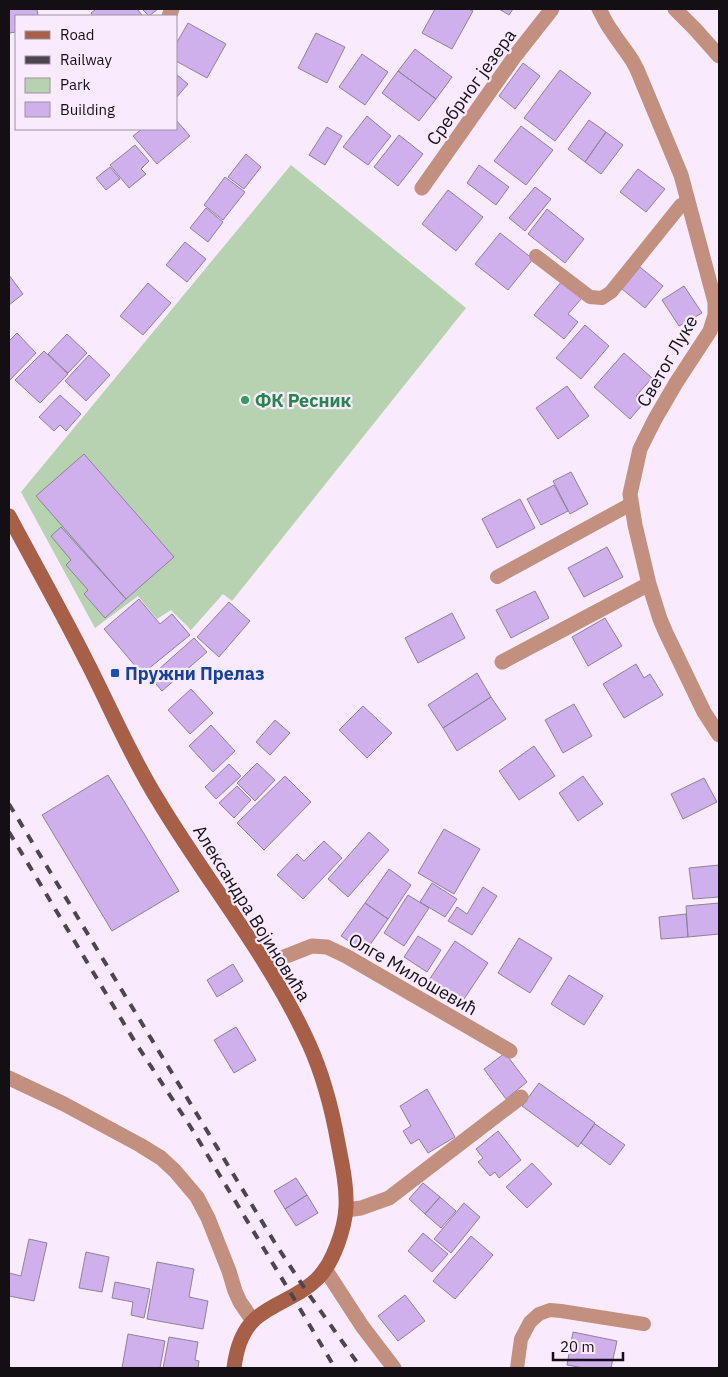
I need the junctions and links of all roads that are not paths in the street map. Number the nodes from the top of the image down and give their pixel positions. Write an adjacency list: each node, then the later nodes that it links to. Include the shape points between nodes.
1 (552, 9): 5 (street, Сребрног језера)
2 (599, 9): 6 (street, Светог Луке, via 636,65 680,175)
3 (675, 9): 4 (street)
4 (719, 56)
5 (422, 188)
6 (687, 202): 7 (lane, via 674,213 611,292 602,298 590,297); 8 (street, Светог Луке, via 715,302 715,315 710,331 676,383 640,449)
7 (536, 256)
8 (631, 504): 10 (lane); 11 (street, Светог Луке)
9 (9, 516): 14 (street, Александра Војиновића, via 157,800)
10 (497, 578)
11 (649, 584): 12 (street); 13 (street, Светог Луке, via 666,634 704,712)
12 (502, 662)
13 (719, 735)
14 (266, 964): 15 (street, Олге Милошевић, via 312,946 327,947); 18 (street, Александра Војиновића, via 309,1044 324,1083 335,1126)
15 (510, 1051)
16 (9, 1078): 20 (street, via 140,1145 175,1171 197,1197 208,1218 235,1291)
17 (521, 1097): 18 (street, via 389,1198)
18 (346, 1210): 19 (street, Александра Војиновића, via 333,1257)
19 (326, 1269): 20 (street, via 305,1289); 23 (street, via 362,1326)
20 (253, 1321): 22 (street, via 239,1346)
21 (644, 1324): 24 (lane, via 550,1310 539,1314 524,1330)
22 (234, 1368)
23 (394, 1368)
24 (518, 1368)

